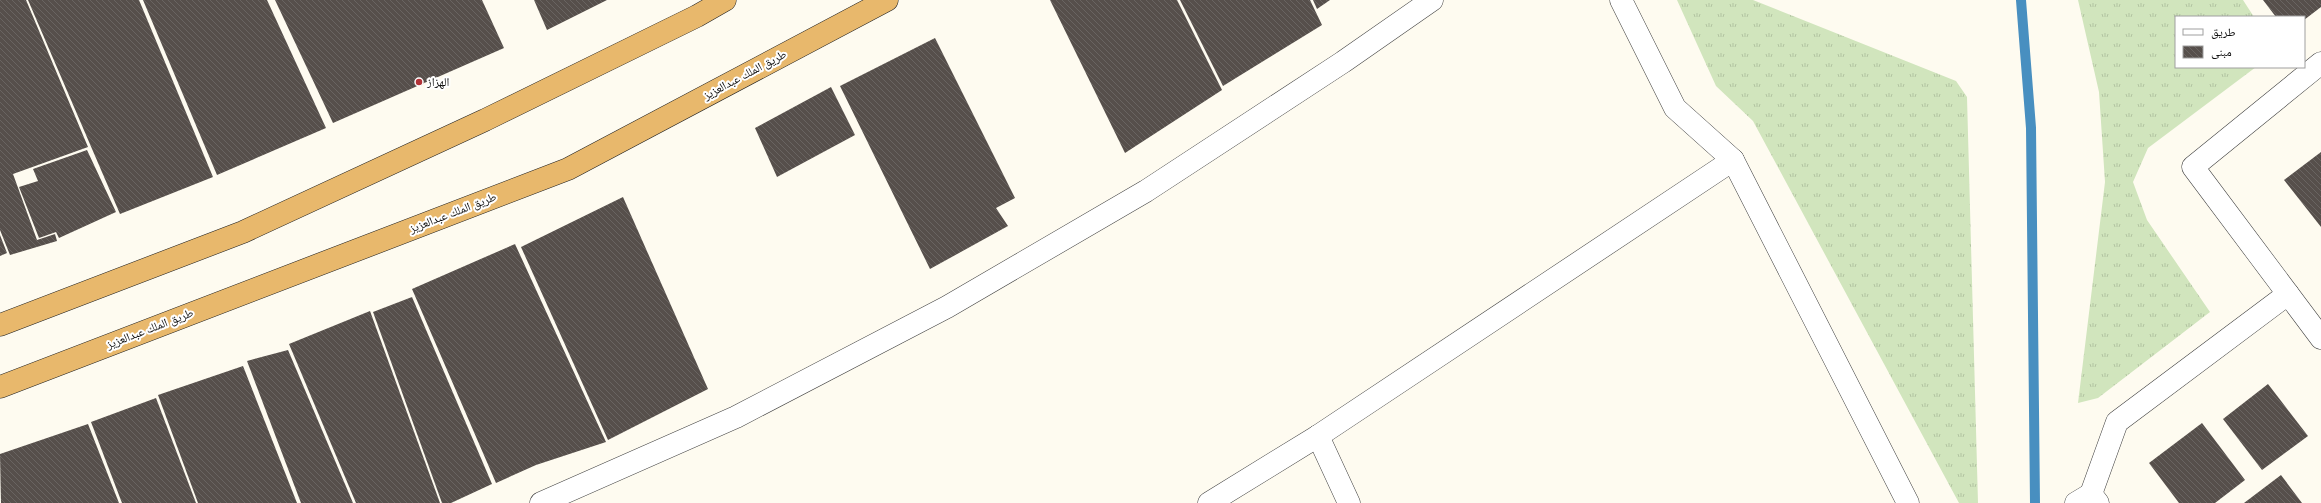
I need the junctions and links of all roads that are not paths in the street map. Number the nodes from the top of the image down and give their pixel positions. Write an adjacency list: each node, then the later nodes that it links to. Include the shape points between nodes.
1 (725, 0): 8 (highway, via 485,120 243,232)
2 (887, 0): 10 (highway, طريق الملك عبدالعزيز, via 568,169)
3 (1432, 0): 13 (street, via 1146,190 947,307 736,417)
4 (1621, 0): 6 (street, via 1675,108)
5 (2321, 63): 7 (street, via 2193,167)
6 (1733, 160): 11 (street); 16 (street)
7 (2288, 294): 9 (street); 12 (street, via 2117,422)
8 (0, 325)
9 (2321, 338)
10 (0, 386)
11 (1318, 436): 14 (street); 15 (street)
12 (2088, 500)
13 (541, 503)
14 (1209, 503)
15 (1349, 503)
16 (1908, 503)

